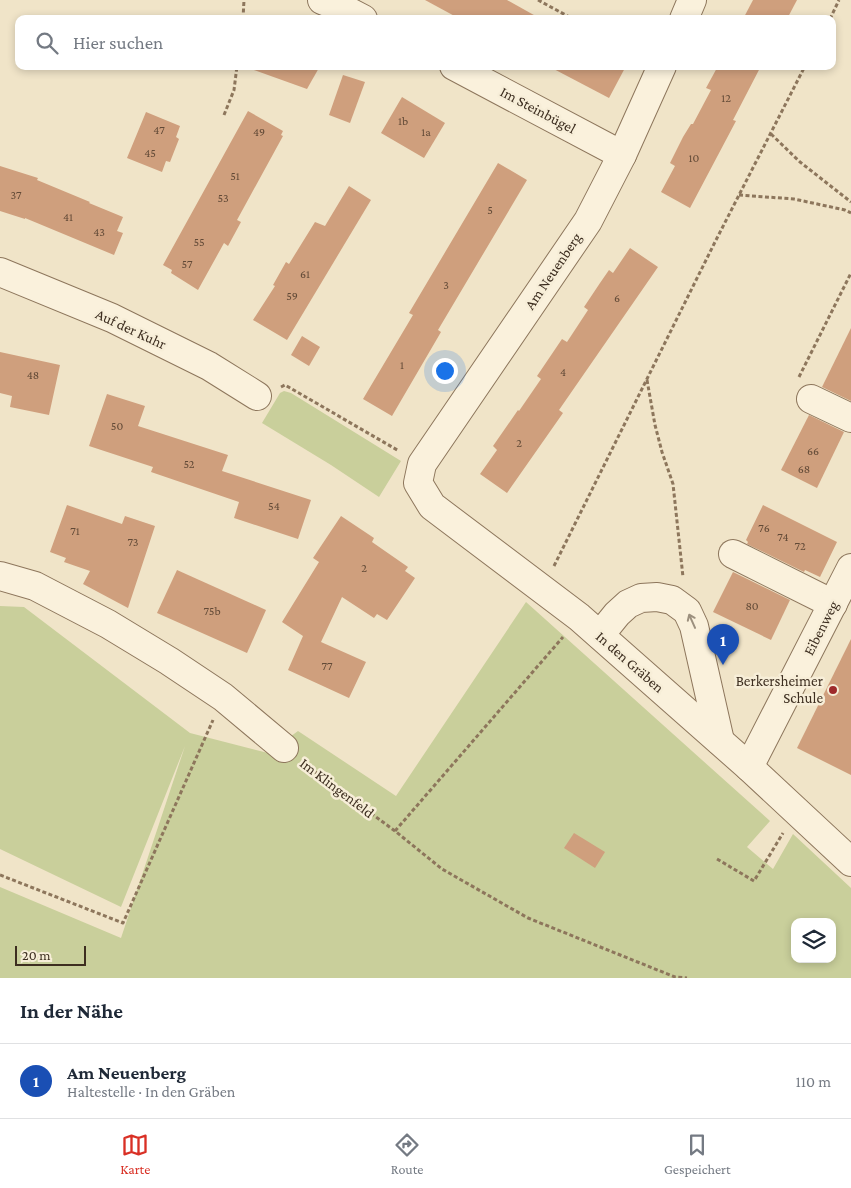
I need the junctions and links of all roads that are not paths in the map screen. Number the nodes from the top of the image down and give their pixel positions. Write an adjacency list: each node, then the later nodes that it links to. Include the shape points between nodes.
1 (322, 0): 3 (street)
2 (692, 0): 4 (street)
3 (355, 15)
4 (686, 15)
5 (462, 70): 7 (street, Im Steinbügel)
6 (660, 70): 7 (street, Am Neuenberg)
7 (622, 155): 12 (street, Am Neuenberg, via 588,221)
8 (0, 272): 9 (street, Auf der Kuhr, via 112,318 209,366)
9 (257, 396)
10 (811, 399): 11 (street)
11 (851, 418)
12 (422, 464): 17 (street, In den Gräben, via 418,483 432,506)
13 (733, 554): 16 (street)
14 (851, 568): 16 (street, Eibenweg)
15 (0, 576): 19 (street, Im Klingenfeld, via 35,586 170,660 223,697)
16 (833, 604): 20 (street, Eibenweg)
17 (600, 635): 18 (street, In den Gräben); 18 (street, one-way to 17, via 694,626 687,611 672,600 641,598 628,604)
18 (720, 741): 20 (street, In den Gräben)
19 (284, 748)
20 (748, 766): 21 (street, In den Gräben)
21 (851, 862)

